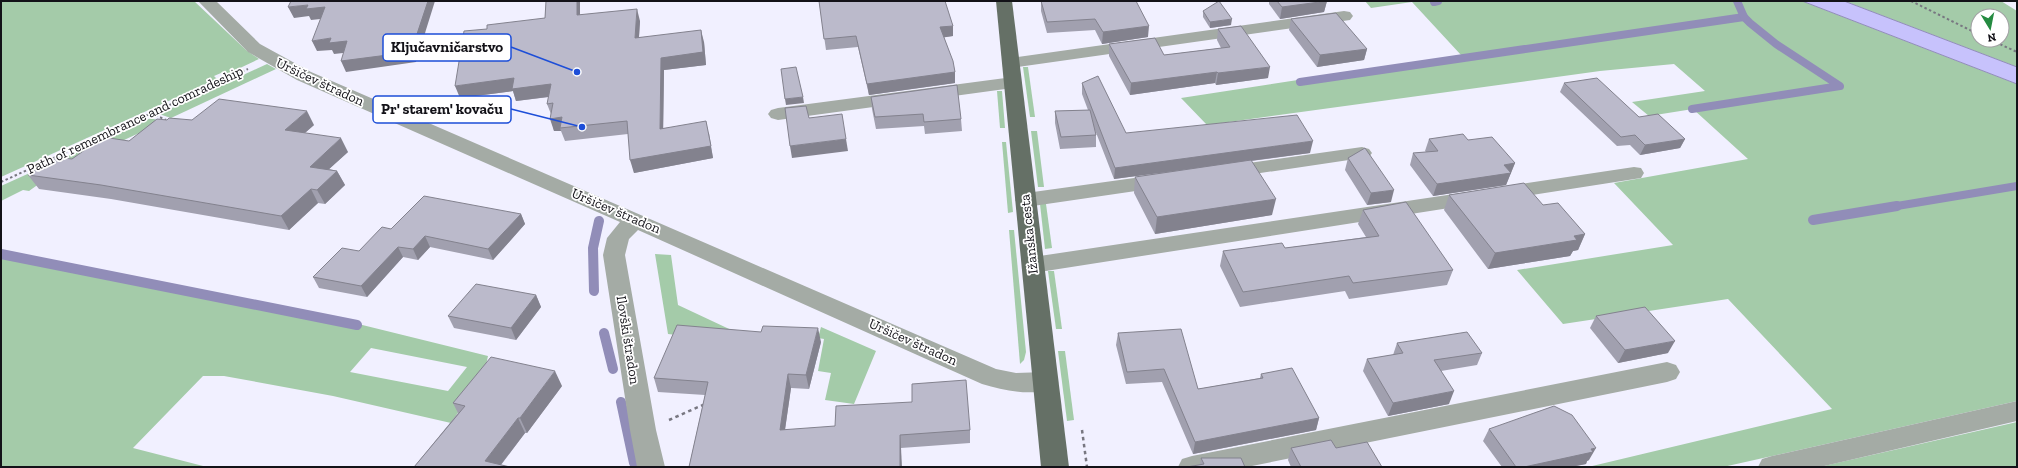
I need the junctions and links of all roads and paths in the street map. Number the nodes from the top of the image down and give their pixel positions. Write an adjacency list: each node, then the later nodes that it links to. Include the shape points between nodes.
1 (206, 1): 6 (street, Uršičev štradon, via 254,48)
2 (1004, 1): 7 (main road, Ižanska cesta)
3 (1911, 1): 5 (path)
4 (1344, 16): 7 (street)
5 (1970, 30)
6 (270, 59): 8 (path, Path of remembrance and comradeship); 17 (street, Uršičev štradon)
7 (1012, 73): 9 (street); 16 (main road, Ižanska cesta)
8 (151, 113): 10 (path); 15 (path, Path of remembrance and comradeship)
9 (778, 114)
10 (172, 122)
11 (1362, 153): 13 (street)
12 (1634, 173): 18 (street)
13 (1206, 175)
14 (1183, 178): 16 (street)
15 (1, 182)
16 (1026, 200): 18 (main road, Ižanska cesta)
17 (636, 220): 20 (street, Uršičev štradon, via 991,377 1016,383); 23 (street, Ilovški štradon, via 622,231 615,241 614,255)
18 (1033, 264): 20 (main road, Ižanska cesta)
19 (1667, 372): 26 (street)
20 (1046, 382): 25 (main road, Ižanska cesta)
21 (707, 403): 23 (path)
22 (2017, 411): 27 (street)
23 (643, 430): 24 (street, Ilovški štradon)
24 (651, 467)
25 (1055, 467)
26 (1192, 467)
27 (1772, 467)

